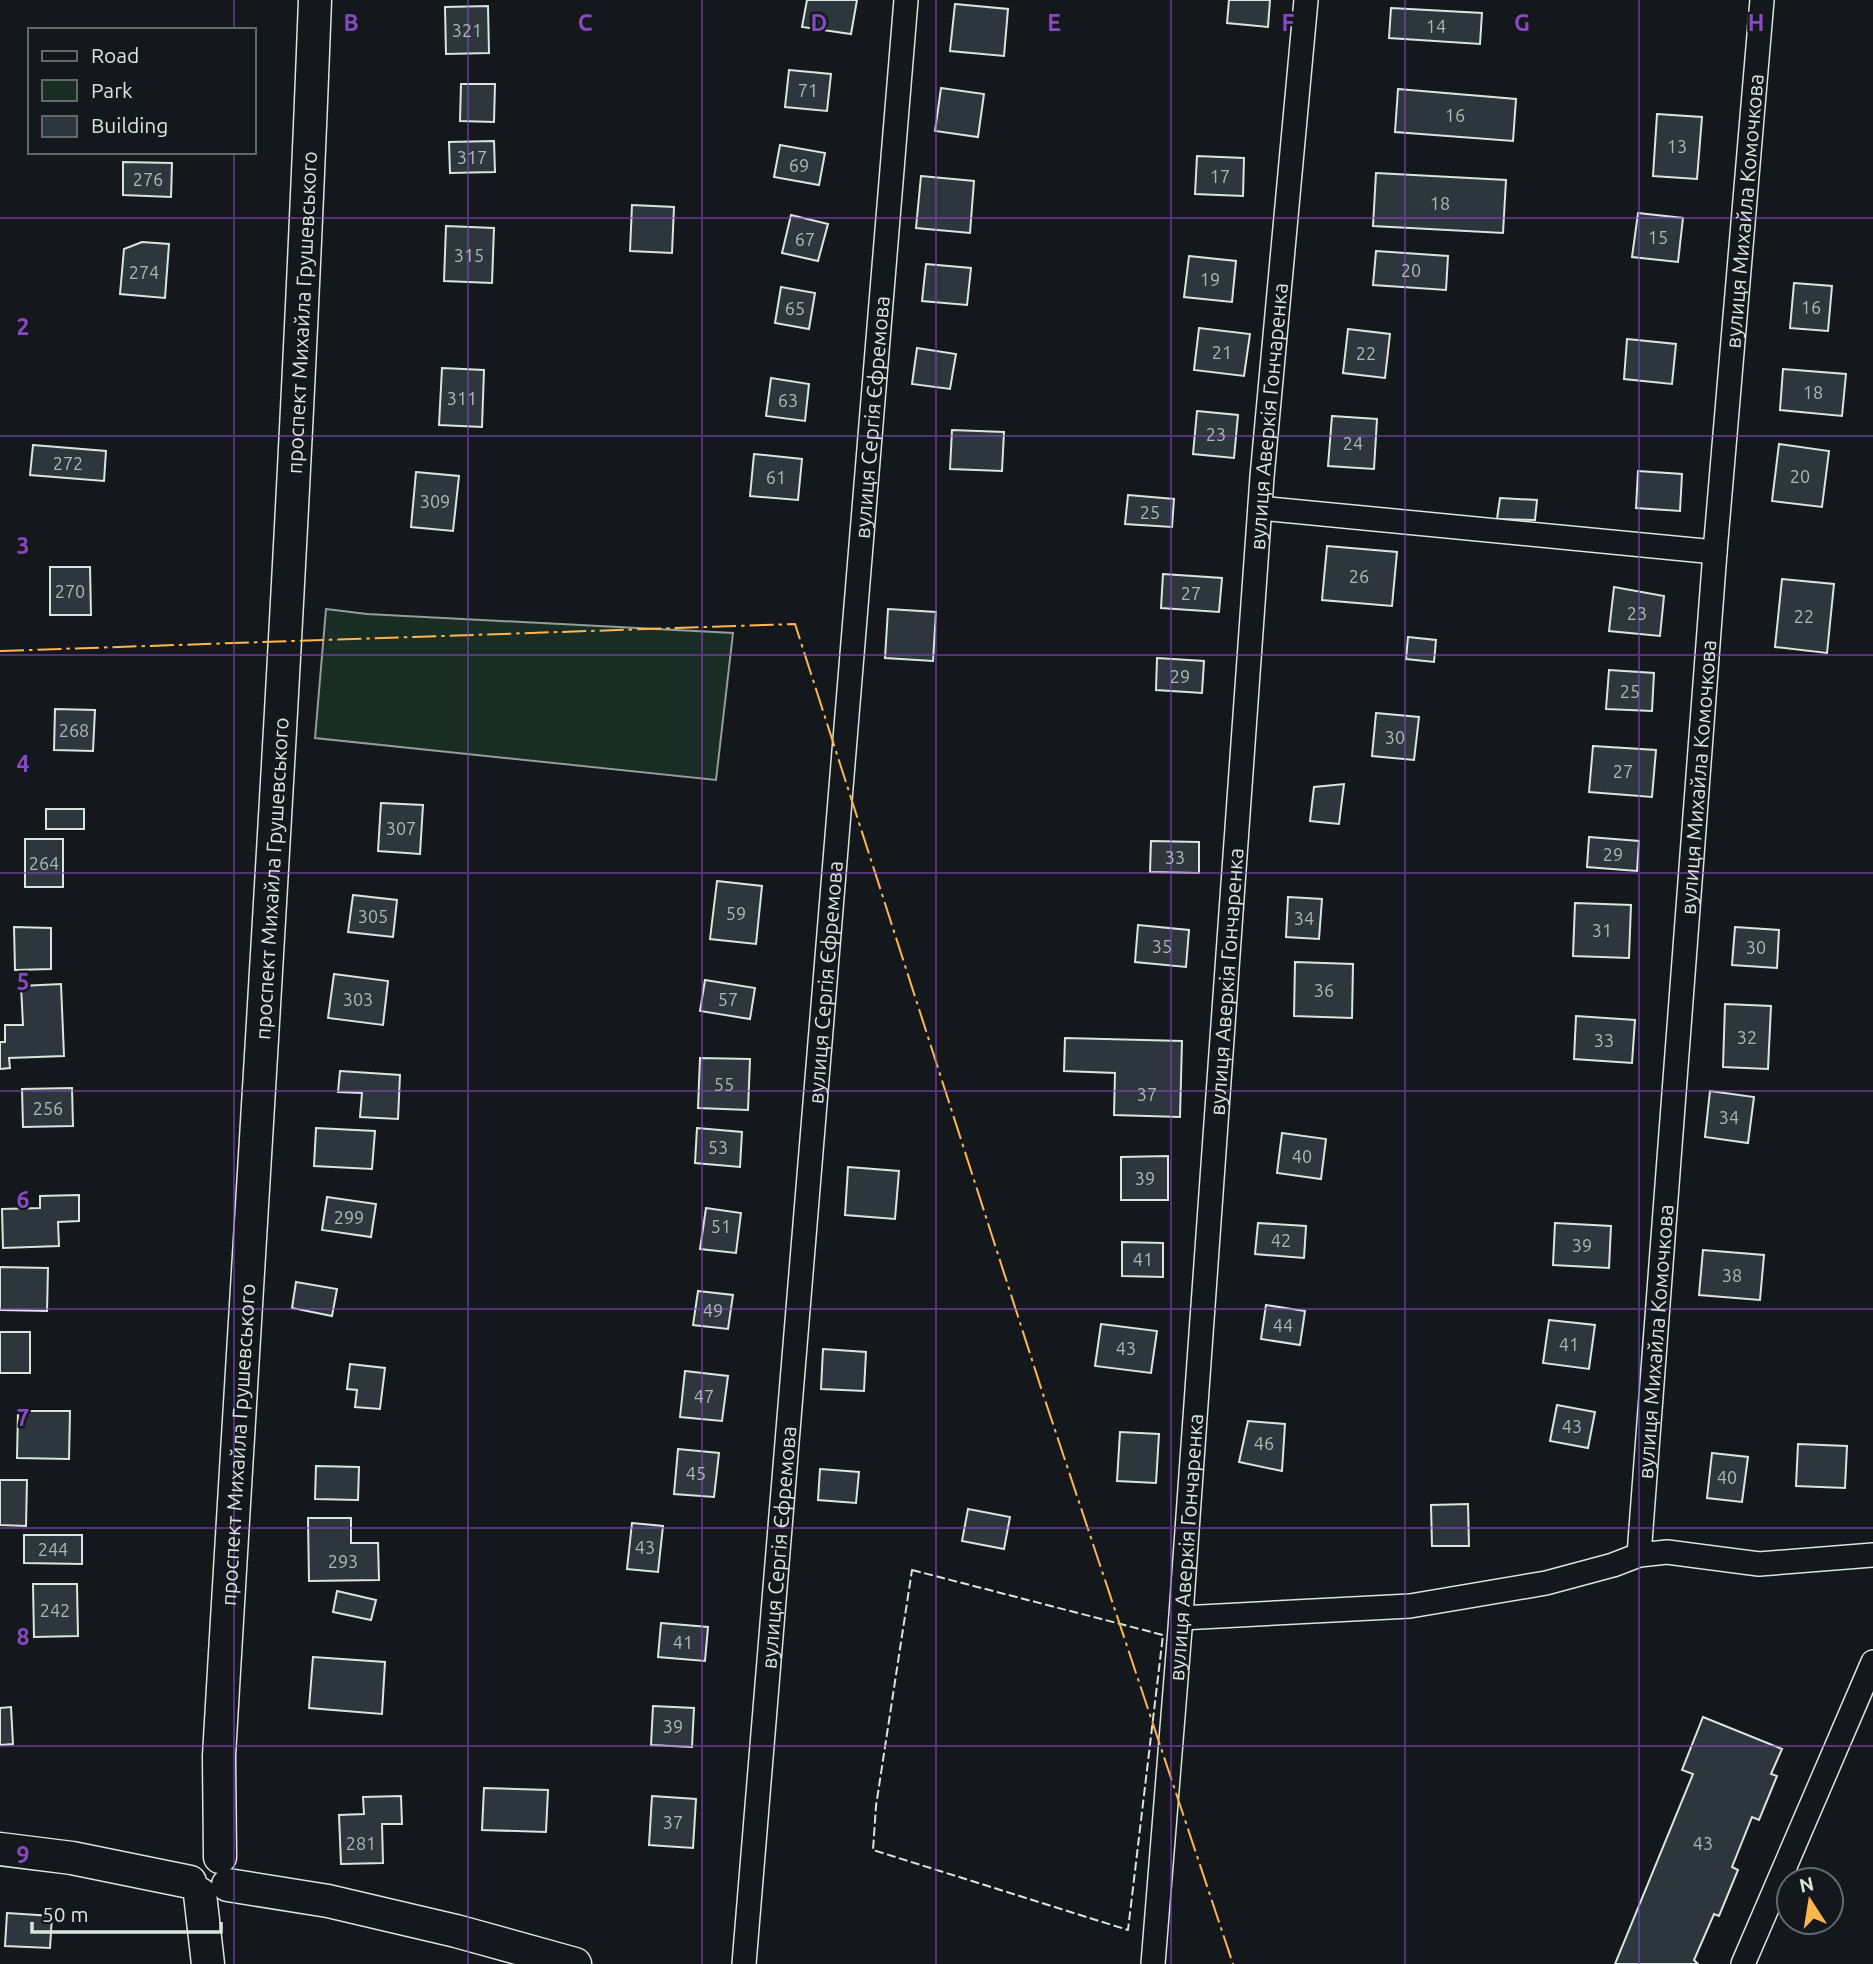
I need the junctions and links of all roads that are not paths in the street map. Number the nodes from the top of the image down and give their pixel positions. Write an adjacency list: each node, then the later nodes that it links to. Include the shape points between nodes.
1 (315, 0): 12 (street, проспект Михайла Грушевського, via 288,626)
2 (906, 0): 15 (street, вулиця Сергія Єфремова)
3 (1306, 0): 5 (street, вулиця Аверкія Гончаренка)
4 (1762, 0): 6 (street, вулиця Михайла Комочкова)
5 (1260, 508): 6 (street); 9 (street, вулиця Аверкія Гончаренка)
6 (1715, 552): 7 (street, вулиця Михайла Комочкова)
7 (1639, 1555): 8 (street, via 1667,1552 1759,1564); 9 (street, via 1546,1583 1410,1606)
8 (1873, 1555)
9 (1181, 1618): 16 (street, вулиця Аверкія Гончаренка)
10 (1873, 1662): 17 (street)
11 (0, 1849): 12 (street)
12 (210, 1875): 13 (street, проспект Михайла Грушевського); 14 (street, via 456,1931)
13 (208, 1964)
14 (575, 1964)
15 (744, 1964)
16 (1153, 1964)
17 (1743, 1964)

